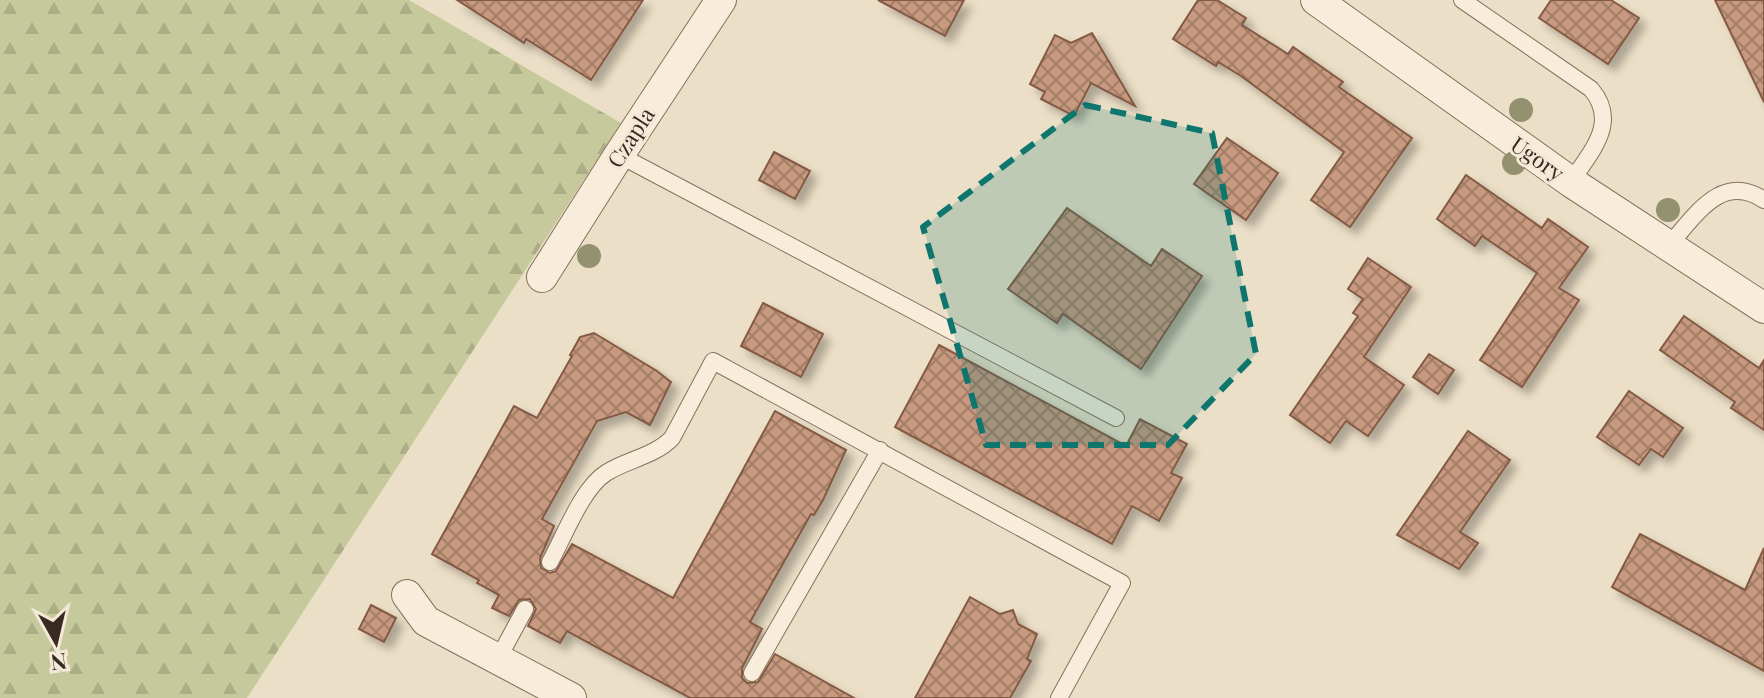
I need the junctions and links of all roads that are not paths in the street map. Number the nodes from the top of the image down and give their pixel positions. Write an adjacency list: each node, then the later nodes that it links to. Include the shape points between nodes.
1 (721, 0): 4 (street, Czapla)
2 (1316, 0): 5 (street, Ugory)
3 (1462, 0): 5 (lane, via 1598,97 1604,115 1599,139)
4 (619, 155): 8 (street, Czapla); 10 (lane)
5 (1571, 182): 7 (street, Ugory)
6 (1764, 200): 7 (lane, via 1747,191 1722,193)
7 (1668, 246): 9 (street, Ugory)
8 (542, 277)
9 (1764, 308)
10 (1116, 418)
11 (880, 450): 12 (lane, via 713,361 672,438 595,482); 16 (lane); 18 (lane, via 1122,583)
12 (550, 562)
13 (407, 595): 15 (street, via 426,621)
14 (525, 609): 15 (lane)
15 (498, 659): 17 (street)
16 (752, 673)
17 (571, 698)
18 (1059, 698)

